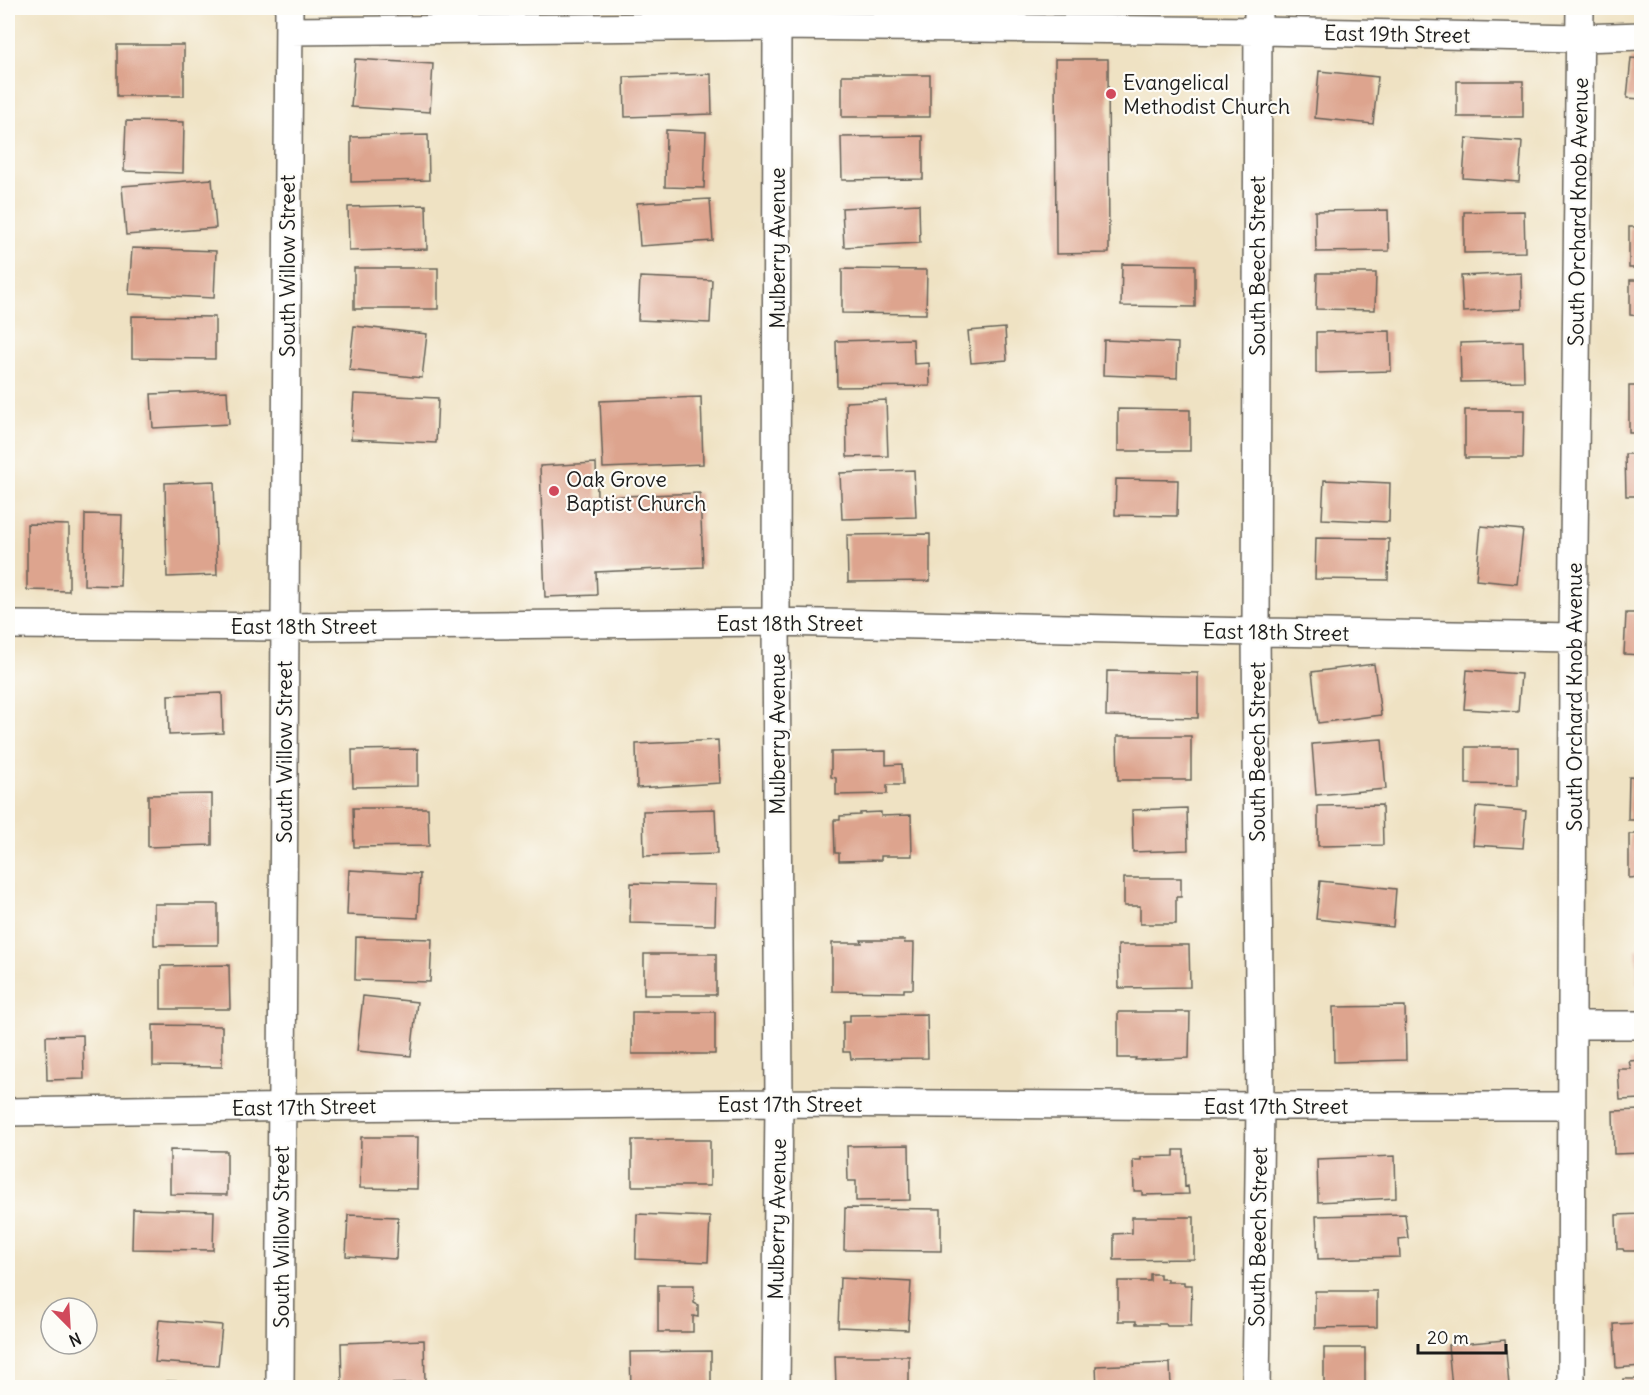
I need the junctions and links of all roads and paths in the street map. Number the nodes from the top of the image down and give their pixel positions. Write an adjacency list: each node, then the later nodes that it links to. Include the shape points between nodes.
1 (1580, 8): 6 (street, South Orchard Knob Avenue)
2 (777, 17): 3 (street, East 19th Street); 4 (street, East 19th Street); 7 (street, Mulberry Avenue)
3 (289, 19): 9 (street, South Willow Street)
4 (1258, 20): 6 (street, East 19th Street); 10 (street, South Beech Street)
5 (1641, 36): 6 (street, East 19th Street)
6 (1580, 38): 11 (street, South Orchard Knob Avenue)
7 (776, 622): 9 (street, East 18th Street); 10 (street, East 18th Street); 14 (street, Mulberry Avenue)
8 (8, 625): 9 (street, East 18th Street)
9 (285, 627): 16 (street, South Willow Street)
10 (1256, 632): 11 (street, East 18th Street); 17 (street, South Beech Street)
11 (1573, 637): 12 (street, South Orchard Knob Avenue)
12 (1573, 1025): 13 (street); 15 (street, South Orchard Knob Avenue)
13 (1641, 1025)
14 (779, 1103): 16 (street, East 17th Street); 17 (street, East 17th Street); 20 (street, Mulberry Avenue)
15 (1572, 1106): 17 (street, East 17th Street); 22 (street, South Orchard Knob Avenue)
16 (281, 1107): 18 (street, East 17th Street); 19 (street, South Willow Street)
17 (1260, 1107): 21 (street, South Beech Street)
18 (8, 1112)
19 (280, 1388)
20 (776, 1388)
21 (1257, 1388)
22 (1571, 1388)

